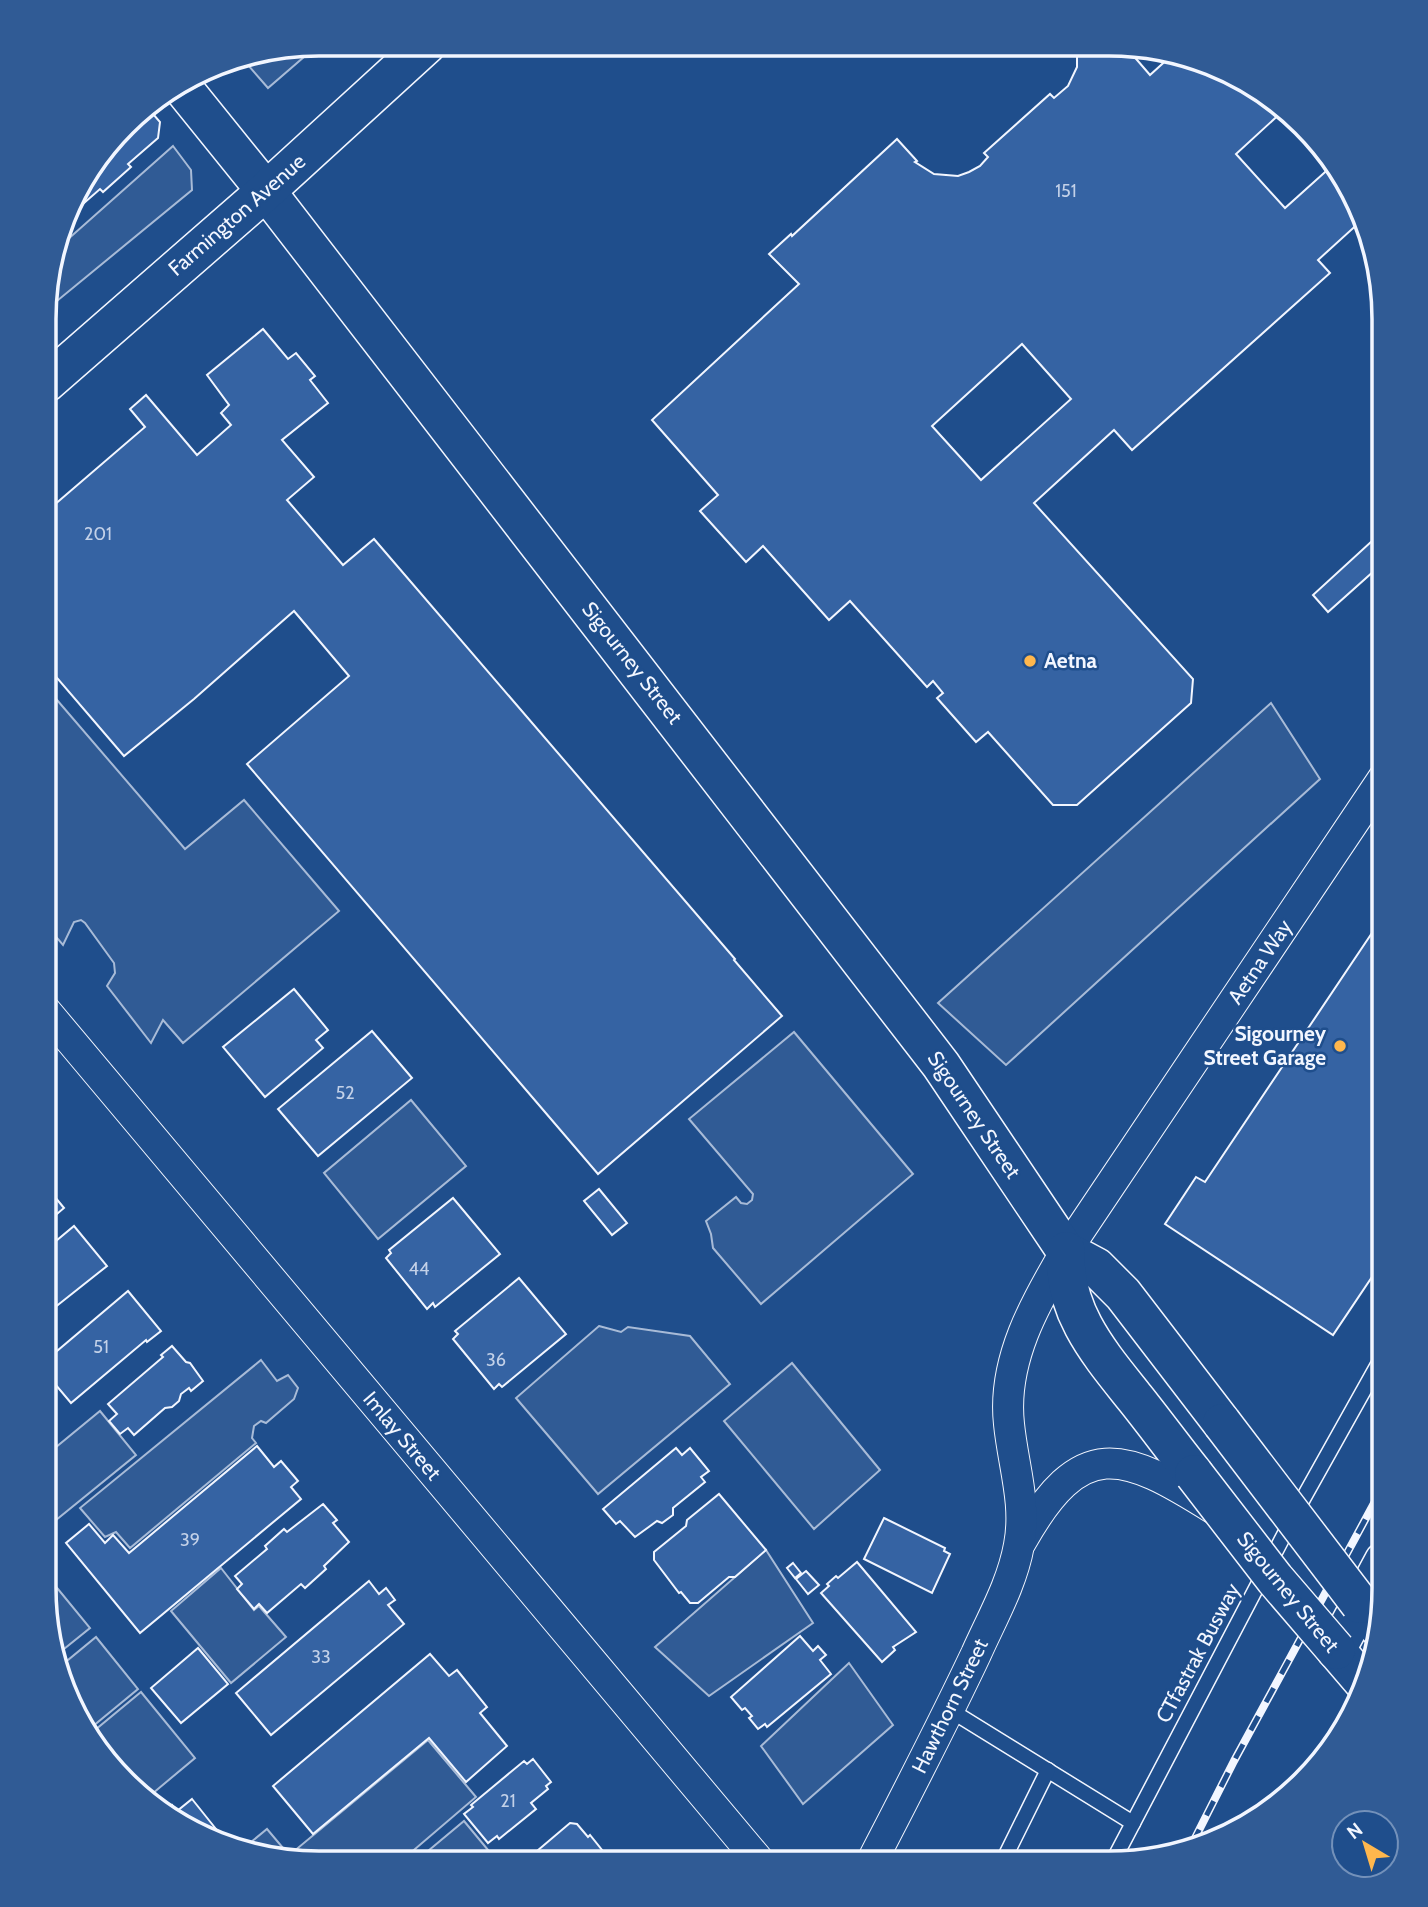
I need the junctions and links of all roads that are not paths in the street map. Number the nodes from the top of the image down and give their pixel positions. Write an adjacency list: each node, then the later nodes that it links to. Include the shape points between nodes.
1 (414, 56): 3 (main road, Farmington Avenue)
2 (186, 92): 3 (main road, Sigourney Street)
3 (266, 191): 4 (main road, Farmington Avenue); 7 (main road, Sigourney Street, via 941,1065)
4 (56, 374)
5 (1372, 795): 7 (street, Aetna Way)
6 (56, 1023): 18 (street, Imlay Street)
7 (1066, 1251): 9 (main road, Sigourney Street, via 1069,1293 1089,1340); 10 (street, Hawthorn Street, via 1035,1303 1010,1381 1008,1423 1021,1502); 11 (main road, Sigourney Street, bridge, via 1096,1267 1123,1293)
8 (1372, 1375): 16 (lane, CTfastrak Busway)
9 (1190, 1483): 10 (street, Hawthorn Street, via 1135,1467 1087,1466 1056,1490); 12 (main road, Sigourney Street, bridge, via 1227,1517)
10 (1019, 1545): 14 (street, Hawthorn Street, via 1002,1600)
11 (1370, 1616): 12 (main road)
12 (1336, 1650): 13 (main road, Sigourney Street)
13 (1357, 1675)
14 (950, 1710): 15 (lane); 19 (street, Hawthorn Street)
15 (1048, 1770): 16 (lane); 20 (lane)
16 (1133, 1823): 17 (lane, CTfastrak Busway)
17 (1119, 1850)
18 (751, 1851)
19 (877, 1851)
20 (1008, 1851)

